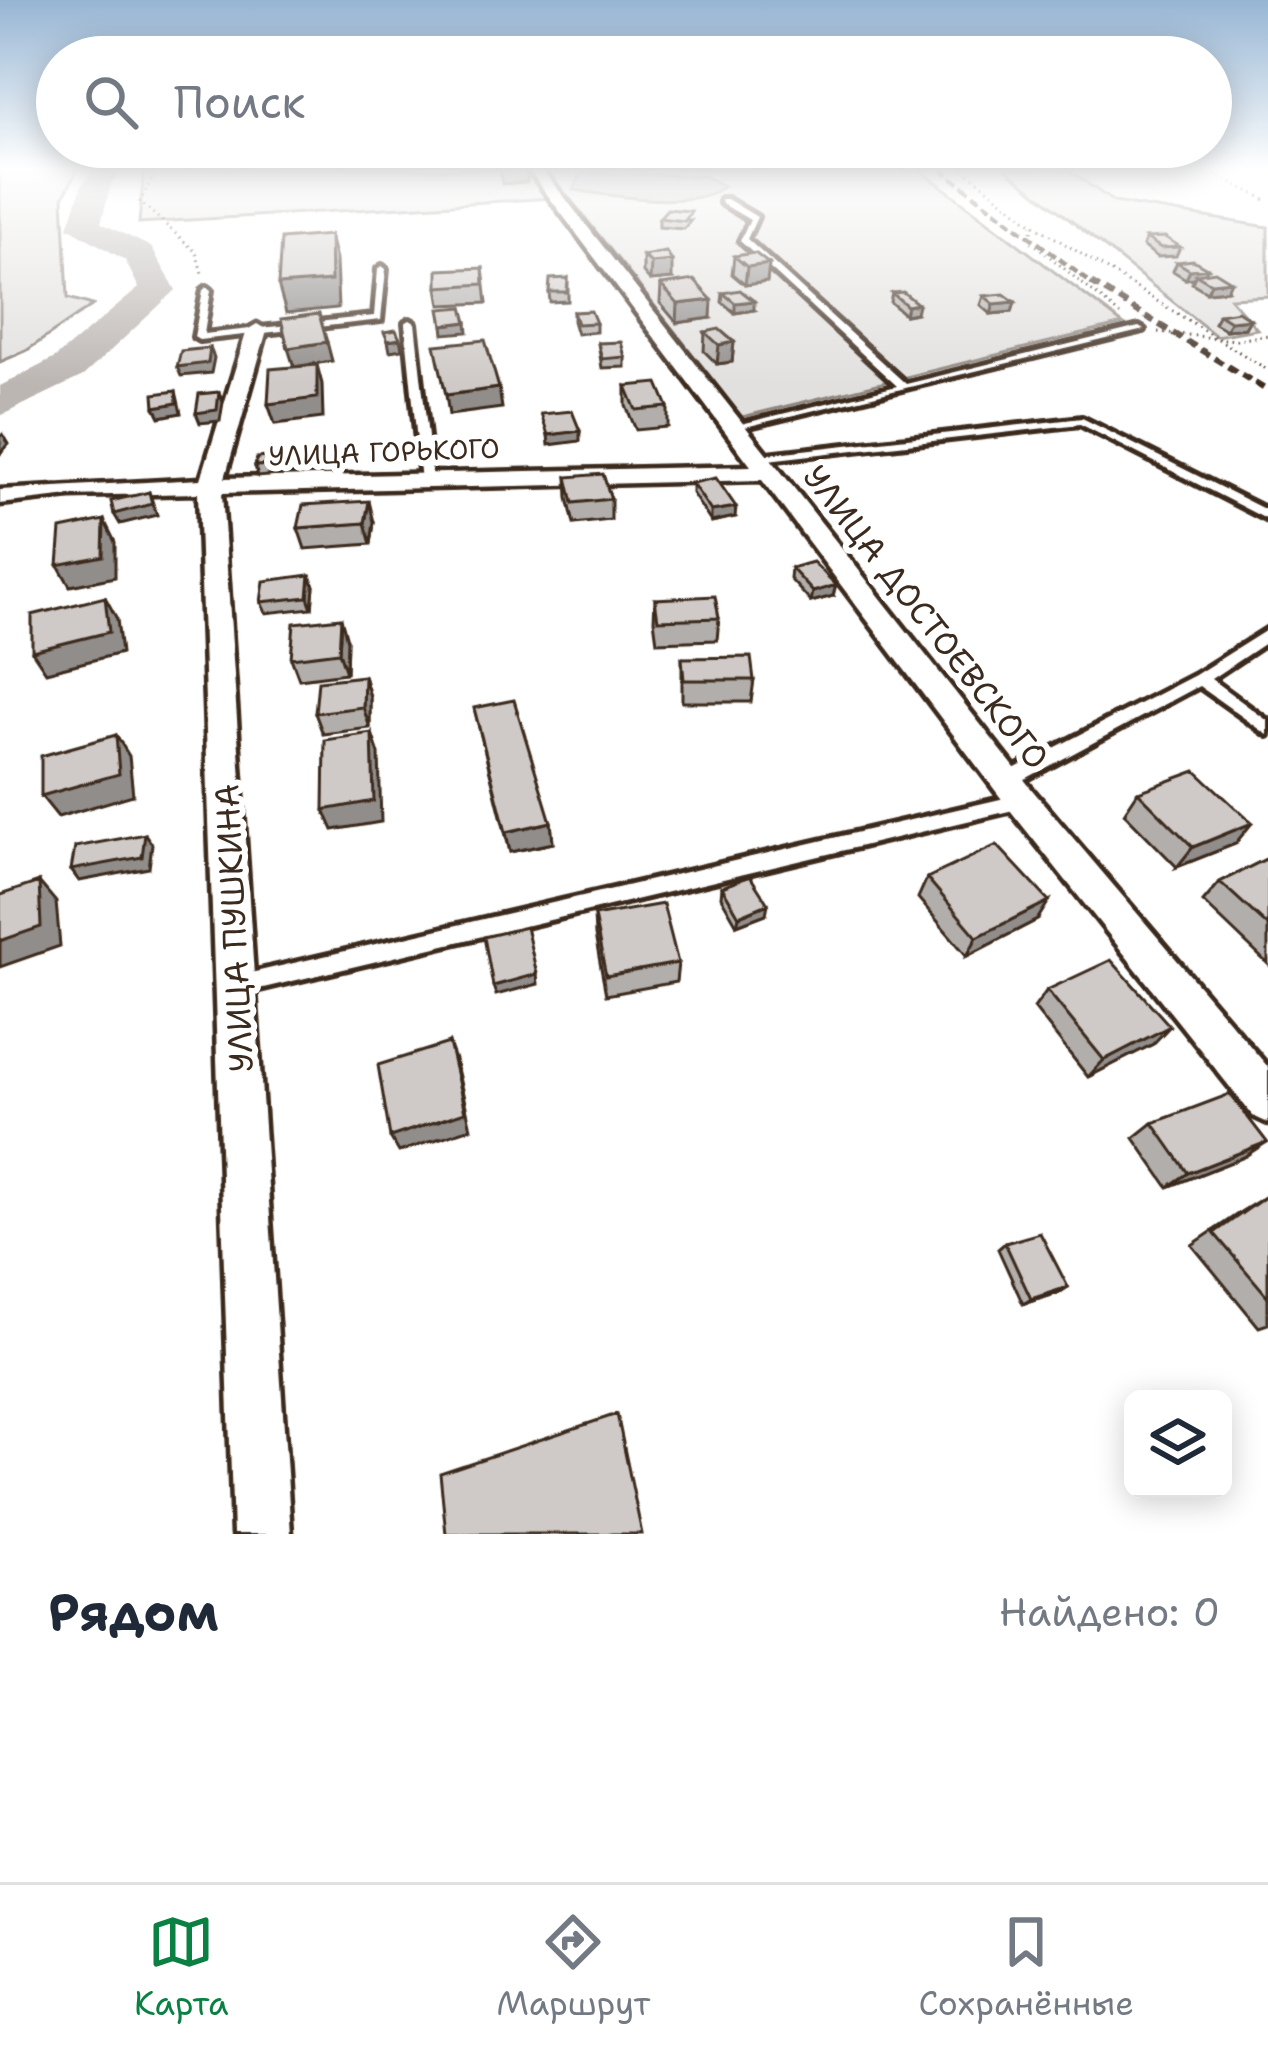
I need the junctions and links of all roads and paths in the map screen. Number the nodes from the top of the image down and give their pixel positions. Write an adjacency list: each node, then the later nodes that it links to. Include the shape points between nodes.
1 (183, 241): 7 (path, via 196,252)
2 (591, 241): 15 (street, УЛИЦА ДОСТОЕВСКОГО)
3 (746, 241): 14 (lane)
4 (1031, 241): 10 (path)
5 (1059, 241): 12 (path)
6 (382, 269): 9 (lane, via 379,318)
7 (207, 290): 9 (lane, via 199,337)
8 (410, 322): 17 (lane)
9 (257, 330): 18 (street, УЛИЦА ПУШКИНА)
10 (1138, 330): 12 (path); 14 (lane)
11 (1268, 335): 12 (path)
12 (1209, 338): 13 (path)
13 (1268, 370)
14 (904, 387): 15 (lane)
15 (736, 428): 16 (street, УЛИЦА ДОСТОЕВСКОГО)
16 (764, 465): 17 (street, УЛИЦА ГОРЬКОГО); 20 (lane, via 1082,421); 24 (street, УЛИЦА ДОСТОЕВСКОГО)
17 (427, 481): 18 (street, УЛИЦА ГОРЬКОГО)
18 (210, 487): 19 (street, УЛИЦА ГОРЬКОГО); 25 (street, УЛИЦА ПУШКИНА)
19 (0, 496)
20 (1268, 516)
21 (1268, 634): 22 (lane)
22 (1199, 679): 23 (lane); 24 (lane)
23 (1268, 729)
24 (1015, 790): 25 (lane); 26 (street, УЛИЦА ДОСТОЕВСКОГО)
25 (238, 986): 27 (street, УЛИЦА ПУШКИНА)
26 (1268, 1101)
27 (262, 1534)

